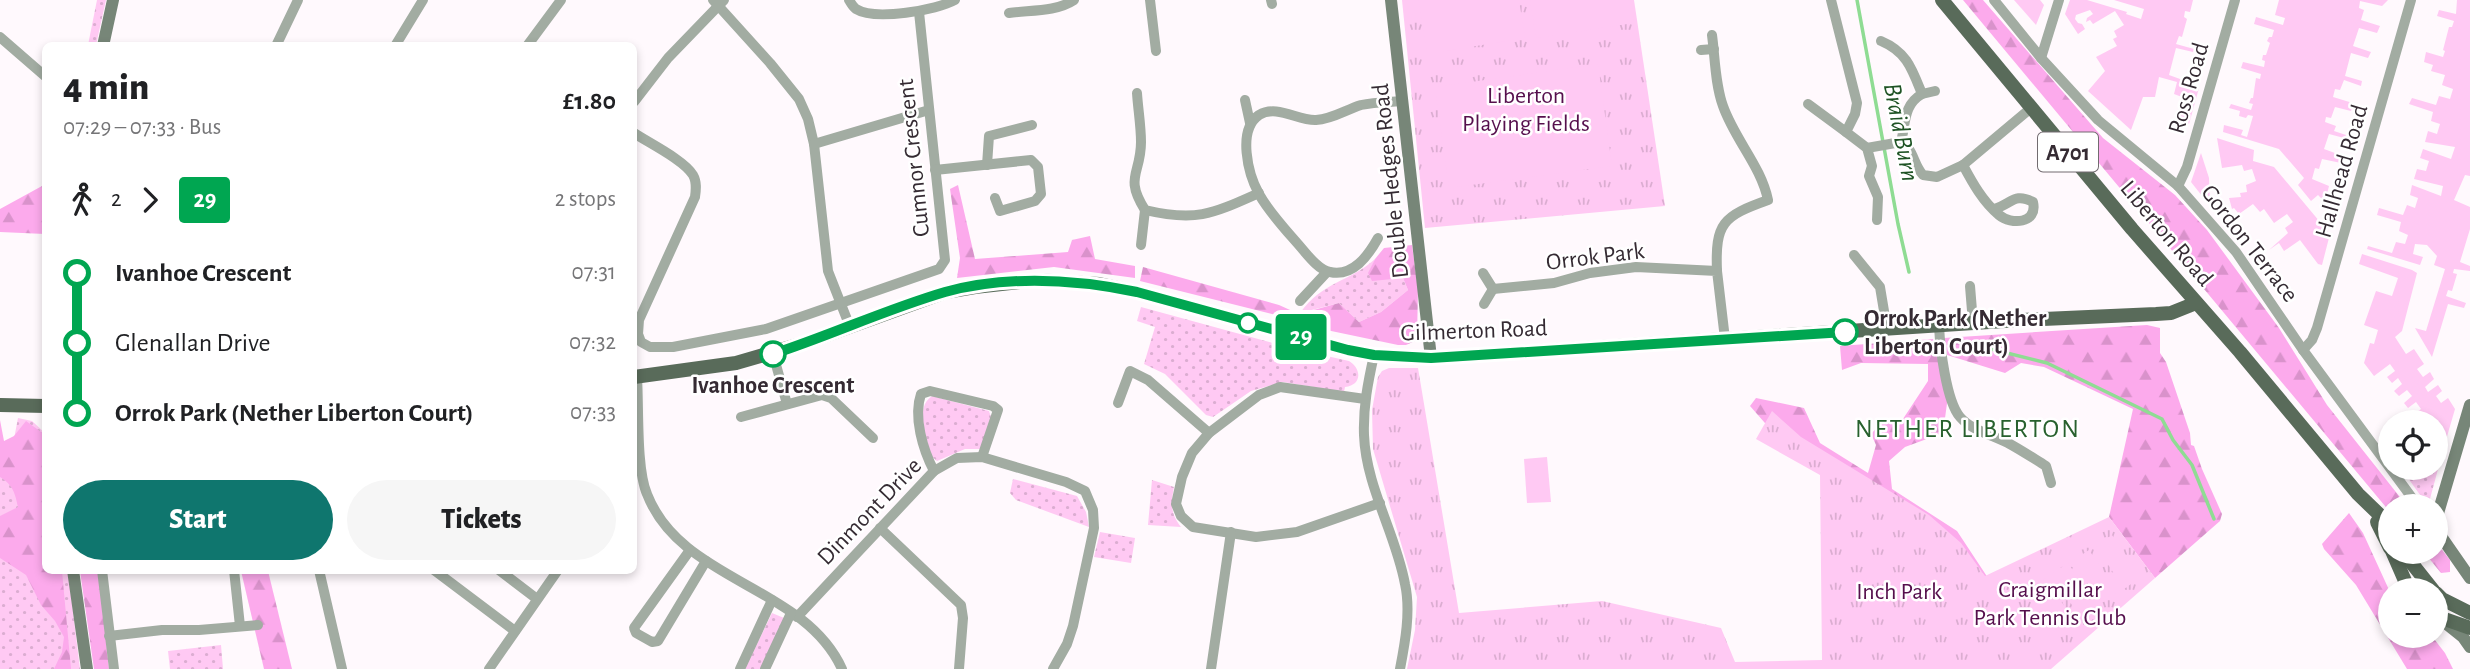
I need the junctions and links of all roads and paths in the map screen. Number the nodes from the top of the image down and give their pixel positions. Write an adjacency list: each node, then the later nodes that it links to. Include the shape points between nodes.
1 (113, 0): 22 (street)
2 (298, 0): 23 (street)
3 (423, 0): 24 (street)
4 (561, 0): 25 (street)
5 (849, 0): 17 (street, via 856,9 873,13)
6 (955, 0): 17 (street)
7 (1074, 0): 18 (street, via 1054,8)
8 (1150, 0): 28 (street)
9 (1391, 0): 36 (street, Double Hedges Road)
10 (1831, 0): 42 (street, via 1857,103)
11 (1942, 0): 38 (main road, Liberton Road / A701)
12 (1994, 0): 29 (street, Gordon Terrace)
13 (2059, 0): 29 (street)
14 (2235, 0): 50 (street, Ross Road)
15 (2410, 0): 73 (street, Hallhead Road, via 2315,335)
16 (718, 2): 34 (street); 45 (street, via 799,99)
17 (919, 12): 39 (street, Cumnor Crescent)
18 (1009, 13)
19 (1712, 35): 26 (street)
20 (0, 37): 30 (street)
21 (1881, 41): 33 (street, via 1909,62)
22 (104, 42)
23 (278, 42)
24 (398, 42)
25 (530, 42)
26 (1714, 49): 27 (street); 59 (street, via 1722,105 1764,182 1768,201 1739,210 1722,227 1716,243)
27 (1701, 50)
28 (1156, 51)
29 (2041, 58): 50 (street, Gordon Terrace, via 2098,121)
30 (42, 74)
31 (1935, 91): 33 (street)
32 (1137, 93): 54 (street, via 1141,145 1134,172 1135,195)
33 (1922, 94): 44 (street, via 1906,112)
34 (637, 98)
35 (1245, 100): 40 (street)
36 (1403, 101): 40 (street, via 1362,105 1339,116 1314,120 1281,112 1261,113); 76 (street, Double Hedges Road)
37 (1808, 104): 42 (street)
38 (2031, 108): 47 (street); 65 (main road, Liberton Road / A701)
39 (929, 110): 45 (street); 49 (street, Cumnor Crescent)
40 (1250, 123): 51 (street, via 1245,135)
41 (1032, 125): 48 (street, via 989,136)
42 (1846, 132): 46 (street)
43 (637, 135): 66 (street, via 683,165 696,185 695,197 639,320 641,342 650,347 673,347 766,329)
44 (1900, 142): 46 (street); 47 (street, via 1908,146 1923,175 1937,177)
45 (814, 144): 66 (street, via 828,271)
46 (1867, 148): 55 (street, via 1872,166 1869,176 1878,197)
47 (1963, 164): 53 (street)
48 (987, 165): 49 (street); 52 (street, via 1031,160 1038,167 1041,194 1034,201 1000,211)
49 (935, 170): 66 (street, Cumnor Crescent, via 944,261 939,269)
50 (2178, 186): 73 (street, Gordon Terrace, via 2239,256)
51 (1258, 193): 54 (street, via 1199,216); 60 (street, via 1303,250)
52 (995, 198)
53 (1994, 209)
54 (1145, 210): 57 (street)
55 (1877, 220)
56 (1378, 238): 60 (street, via 1358,265 1343,272)
57 (1141, 245)
58 (1854, 255): 71 (street, via 1880,287)
59 (1717, 271): 63 (street, Orrok Park, via 1636,267); 72 (street)
60 (1327, 272): 64 (street)
61 (1483, 273): 63 (street)
62 (1970, 286): 68 (street)
63 (1493, 289): 67 (street)
64 (1300, 301)
65 (2196, 303): 68 (main road, Gilmerton Road, via 2171,313); 92 (main road, Liberton Road / A701)
66 (840, 304): 70 (street)
67 (1484, 304)
68 (1973, 323): 69 (main road, Gilmerton Road)
69 (1939, 326): 71 (main road, Gilmerton Road); 90 (street, via 1942,360 1959,416 2046,466)
70 (850, 327): 74 (main road, Gilmerton Road); 75 (main road, Gilmerton Road, via 946,292 1006,282 1068,281 1137,292)
71 (1887, 330): 72 (main road, Gilmerton Road)
72 (1726, 339): 76 (main road, Gilmerton Road)
73 (2303, 350): 93 (street, Gordon Terrace)
74 (773, 354): 77 (main road, Gilmerton Road, via 708,369); 80 (street)
75 (1374, 355): 76 (main road, Gilmerton Road); 78 (street)
76 (1431, 358)
77 (637, 377)
78 (1365, 399): 86 (street, via 1280,387 1259,395); 96 (street, via 1364,436)
79 (1118, 403): 86 (street, via 1130,371 1149,380)
80 (787, 404): 85 (street); 87 (street, via 822,395 831,398)
81 (0, 405): 83 (main road)
82 (2470, 405): 94 (street)
83 (42, 406)
84 (637, 408): 91 (street)
85 (741, 417)
86 (1209, 433): 100 (street, via 1192,453 1181,477 1177,504 1181,516 1193,527)
87 (873, 438)
88 (982, 457): 89 (street, Dinmont Drive, via 957,458); 89 (street, via 999,410 930,391 921,394 918,405 925,454); 135 (street, Dinmont Drive, via 1085,491 1093,510 1094,528 1073,626)
89 (934, 471): 99 (street, Dinmont Drive)
90 (2051, 484)
91 (646, 492): 95 (street); 102 (street, via 657,513)
92 (2358, 494): 97 (main road, Liberton Road / A701); 98 (main road, Liberton Road / A701)
93 (2409, 494)
94 (2445, 494)
95 (637, 495)
96 (1380, 503): 100 (street, via 1297,532 1256,537); 137 (street, via 1406,586)
97 (2378, 513)
98 (2378, 524)
99 (880, 528): 118 (street, Dinmont Drive); 134 (street, via 961,605)
100 (1231, 532): 136 (street)
101 (2448, 545): 113 (street)
102 (690, 550): 103 (street); 103 (street, via 635,628 636,634 652,642 658,640)
103 (706, 561): 115 (street)
104 (2412, 564): 112 (main road)
105 (74, 574): 127 (street)
106 (102, 574): 125 (street)
107 (234, 574): 120 (street)
108 (319, 574): 129 (street)
109 (439, 574): 124 (street)
110 (504, 574): 114 (street)
111 (555, 574): 114 (street)
112 (2424, 578)
113 (2470, 578)
114 (537, 599): 124 (street)
115 (772, 600): 118 (street); 131 (street)
116 (2448, 602): 117 (main road)
117 (2470, 613)
118 (794, 615): 132 (street, Dinmont Drive); 133 (street, via 826,642)
119 (2448, 620): 123 (main road)
120 (240, 625): 121 (street); 125 (street)
121 (258, 625)
122 (2448, 625): 126 (street)
123 (2470, 628)
124 (515, 631): 130 (street)
125 (109, 636): 128 (street)
126 (2470, 647)
127 (87, 669)
128 (114, 669)
129 (342, 669)
130 (489, 669)
131 (740, 669)
132 (765, 669)
133 (842, 669)
134 (959, 669)
135 (1053, 669)
136 (1211, 669)
137 (1400, 669)

